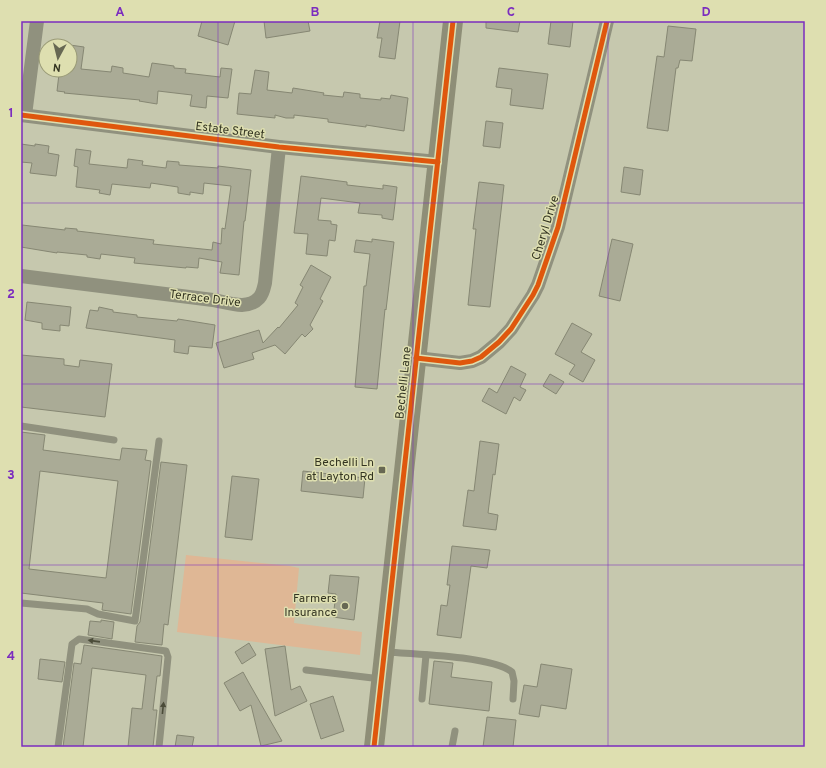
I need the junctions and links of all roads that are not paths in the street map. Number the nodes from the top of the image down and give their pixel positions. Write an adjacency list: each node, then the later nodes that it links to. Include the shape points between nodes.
1 (37, 21): 4 (street)
2 (453, 21): 6 (main road, Bechelli Lane)
3 (606, 21): 8 (street, Cheryl Drive, via 558,227 533,295 511,329 481,357 460,363)
4 (23, 115): 5 (street, Estate Street)
5 (279, 147): 6 (street, Estate Street); 7 (street, Terrace Drive, via 265,283 259,298 252,302 243,305)
6 (438, 162): 8 (main road, Bechelli Lane)
7 (21, 276)
8 (416, 358): 13 (main road, Bechelli Lane)
9 (21, 426): 10 (lane)
10 (114, 440)
11 (159, 441): 12 (lane, via 135,621 98,614 87,609)
12 (21, 604)
13 (384, 652): 14 (lane); 16 (main road, Bechelli Lane)
14 (426, 655): 17 (lane); 18 (lane, via 482,661 506,667 512,672 514,681)
15 (306, 670): 16 (lane)
16 (381, 679): 22 (main road, Bechelli Lane)
17 (422, 699)
18 (513, 699)
19 (455, 731): 23 (lane)
20 (58, 747): 21 (lane, one-way to 20, via 168,657 166,651 79,639 72,644)
21 (159, 747)
22 (374, 747)
23 (452, 747)

